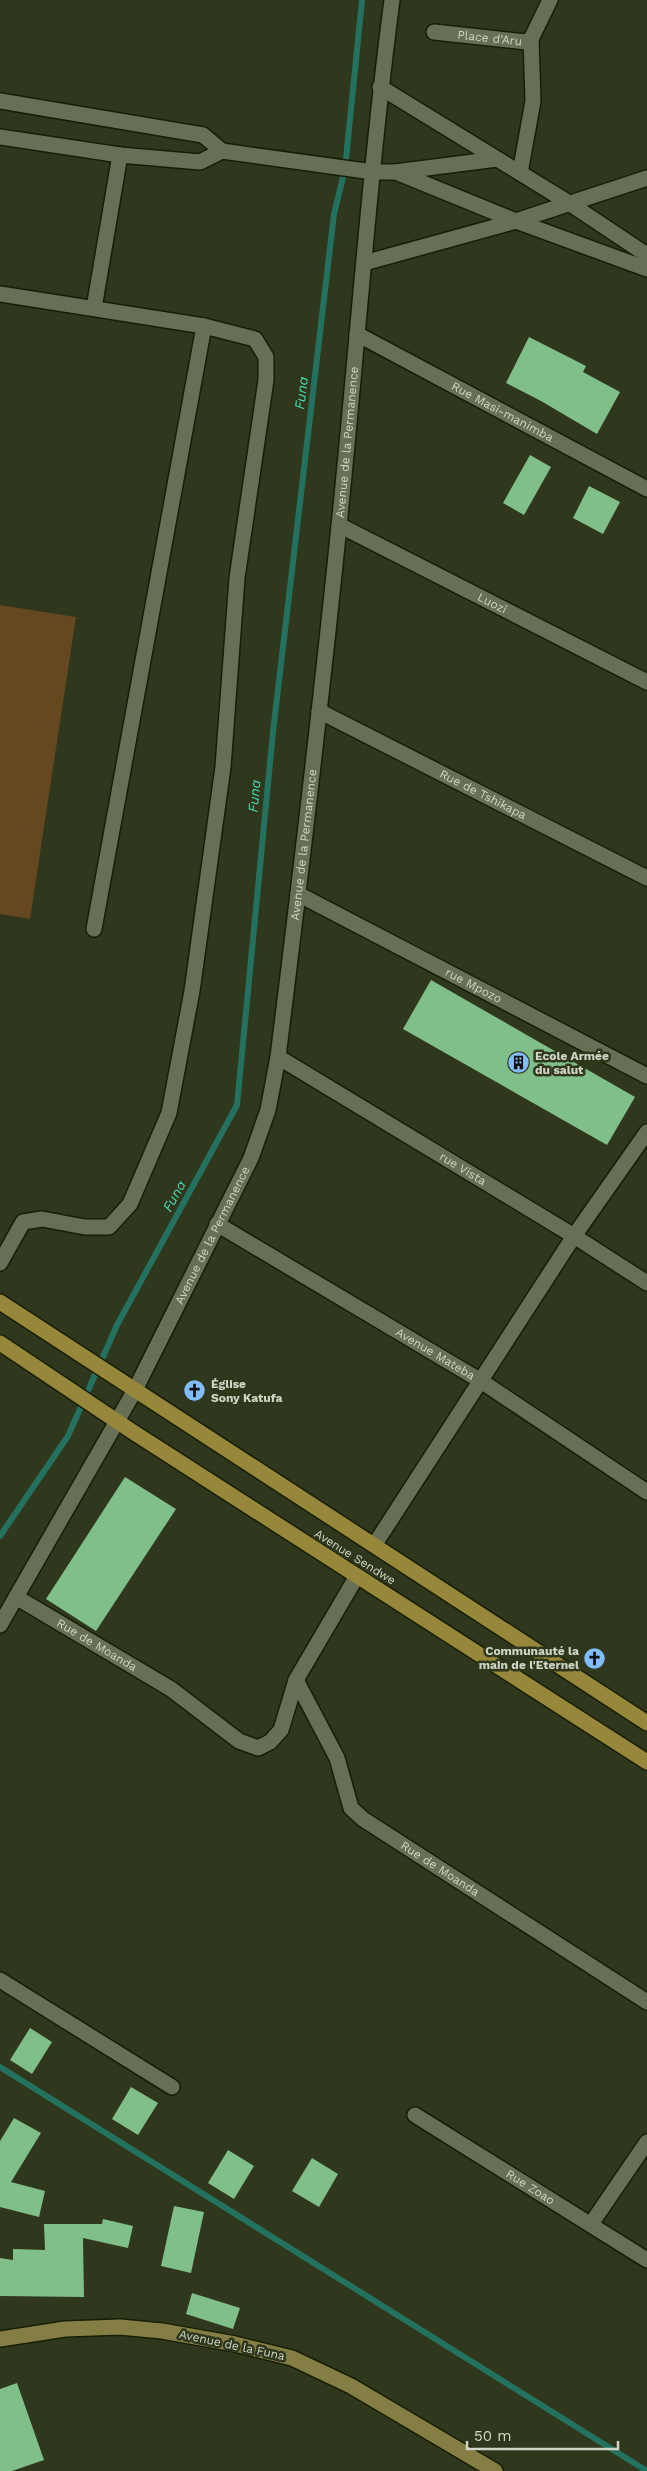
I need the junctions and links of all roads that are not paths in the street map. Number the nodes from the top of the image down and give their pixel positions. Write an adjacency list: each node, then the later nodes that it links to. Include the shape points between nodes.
1 (392, 0): 5 (street, Avenue de la Permanence)
2 (550, 0): 4 (street, Place d'Aru)
3 (434, 32): 4 (street, Place d'Aru, via 520,43)
4 (531, 40): 13 (street, via 532,101)
5 (380, 87): 10 (street); 11 (street, Avenue de la Permanence)
6 (0, 101): 8 (street, via 203,135)
7 (0, 136): 9 (street)
8 (222, 151): 9 (street, via 200,162); 11 (street)
9 (120, 155): 21 (street)
10 (497, 159): 12 (street); 13 (street)
11 (373, 172): 12 (street); 18 (street, Avenue de la Permanence)
12 (395, 172): 16 (street)
13 (520, 173): 15 (street)
14 (647, 178): 15 (street)
15 (569, 203): 16 (street); 17 (street)
16 (516, 221): 18 (street); 19 (street)
17 (647, 256)
18 (364, 263): 23 (street, Avenue de la Permanence)
19 (647, 269)
20 (0, 294): 21 (street)
21 (94, 308): 22 (street)
22 (204, 326): 30 (street); 36 (street, via 255,339 266,357 266,380 236,578 222,776 192,991 168,1113 130,1204 109,1227 85,1227 42,1218 23,1222)
23 (357, 334): 24 (street, Rue Masi-manimba); 25 (street, Avenue de la Permanence)
24 (647, 489)
25 (339, 525): 26 (street, Luozi); 27 (street, Avenue de la Permanence)
26 (647, 682)
27 (319, 711): 28 (street, Rue de Tshikapa); 29 (street, Avenue de la Permanence)
28 (647, 878)
29 (298, 894): 31 (street, Avenue de la Permanence); 32 (street, rue Mpozo)
30 (94, 929)
31 (278, 1057): 34 (street, Avenue de la Permanence, via 268,1110 252,1158); 35 (street, rue Vista)
32 (647, 1076)
33 (647, 1132): 35 (street)
34 (217, 1224): 40 (street, Avenue Mateba); 41 (street, Avenue de la Permanence)
35 (574, 1236): 37 (street, rue Vista); 40 (street)
36 (0, 1264)
37 (647, 1283)
38 (0, 1302): 41 (highway, Avenue Sendwe)
39 (0, 1343): 42 (highway, Avenue Sendwe)
40 (482, 1381): 43 (street, Avenue Mateba); 44 (street)
41 (135, 1390): 42 (street, Avenue de la Permanence); 44 (highway, Avenue Sendwe)
42 (118, 1421): 45 (highway, Avenue Sendwe); 46 (street, Avenue de la Permanence)
43 (647, 1492)
44 (375, 1544): 49 (highway, Avenue Sendwe)
45 (357, 1576): 48 (street, Rue de Moanda); 50 (highway, Avenue Sendwe)
46 (16, 1597): 47 (street, Avenue de la Permanence); 48 (street, Rue de Moanda, via 171,1689 239,1741 258,1748 270,1742 281,1730)
47 (0, 1625)
48 (296, 1680): 52 (street, Rue de Moanda, via 337,1758 351,1808 363,1819)
49 (647, 1722)
50 (647, 1762)
51 (0, 1980): 53 (street)
52 (647, 2002)
53 (172, 2087)
54 (415, 2115): 56 (street, Rue Zoao)
55 (647, 2142): 56 (street)
56 (591, 2224): 57 (street, Rue Zoao)
57 (647, 2260)
58 (0, 2339): 59 (main road, Avenue de la Funa, via 65,2329 120,2327 236,2344 292,2358 351,2386)
59 (495, 2471)

